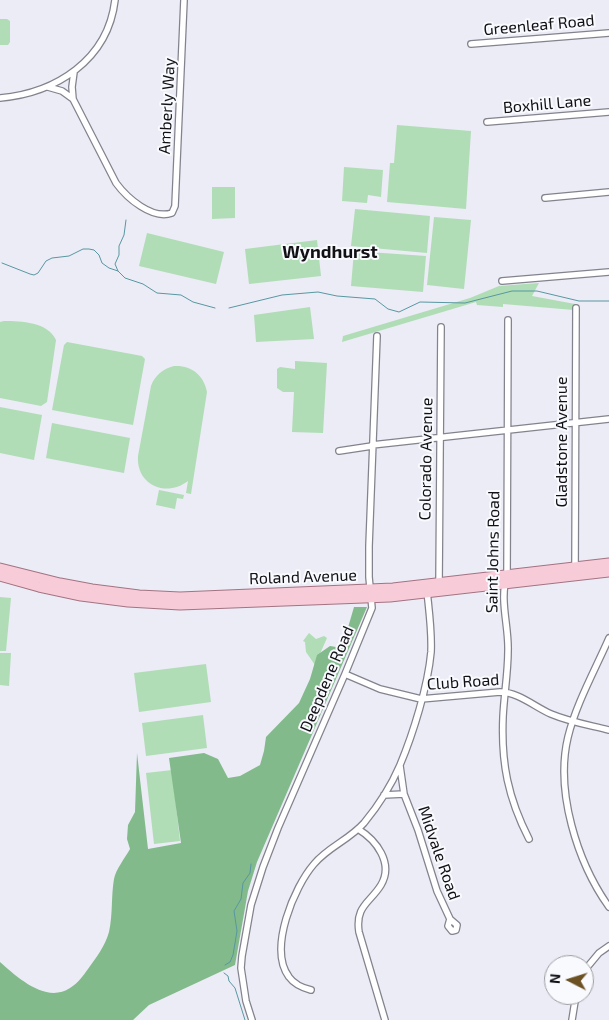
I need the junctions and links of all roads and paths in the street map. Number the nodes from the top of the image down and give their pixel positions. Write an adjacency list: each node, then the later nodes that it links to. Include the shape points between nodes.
1 (115, 0): 5 (street, via 111,22 101,42)
2 (184, 0): 8 (street, Amberly Way, via 179,140 172,213 146,209 120,189)
3 (609, 33): 4 (street, Greenleaf Road)
4 (470, 44)
5 (74, 72): 6 (street); 8 (street)
6 (48, 87): 7 (street); 8 (street)
7 (0, 98)
8 (73, 99)
9 (609, 112): 10 (street, Boxhill Lane)
10 (487, 122)
11 (609, 192): 12 (street)
12 (545, 198)
13 (609, 272): 14 (street)
14 (502, 281)
15 (576, 308): 20 (street, Gladstone Avenue)
16 (508, 320): 21 (street, Saint Johns Road)
17 (441, 327): 22 (street, Colorado Avenue)
18 (377, 336): 23 (street, Deepdene Road)
19 (609, 419): 20 (street)
20 (577, 422): 21 (street); 27 (street, Gladstone Avenue)
21 (508, 430): 22 (street); 30 (street, Saint Johns Road)
22 (440, 437): 23 (street); 31 (street, Colorado Avenue)
23 (372, 446): 24 (street); 33 (street, Deepdene Road)
24 (339, 451)
25 (609, 563): 27 (main road, Roland Avenue)
26 (0, 568): 33 (main road, Roland Avenue, via 74,586 158,596)
27 (575, 571): 28 (main road, Roland Avenue); 30 (main road, Roland Avenue)
28 (609, 572)
29 (0, 576): 33 (main road, Roland Avenue, via 69,594 150,604 198,605)
30 (506, 580): 31 (main road, Roland Avenue); 36 (street, Saint Johns Road, via 503,594 508,651)
31 (440, 587): 32 (main road, Roland Avenue)
32 (427, 589): 33 (main road, Roland Avenue); 37 (street, via 431,651)
33 (371, 593): 35 (street, Deepdene Road, via 372,608)
34 (609, 638): 38 (street)
35 (345, 674): 37 (street, Club Road, via 380,689); 51 (street, Deepdene Road, via 278,828 251,905 241,968)
36 (506, 692): 37 (street, Club Road); 38 (street, Club Road); 44 (street, Saint Johns Road, via 503,741 507,782 516,814)
37 (421, 699): 40 (street)
38 (573, 722): 39 (street, Club Road); 45 (street, via 565,752 564,773 570,818 596,887)
39 (609, 730)
40 (400, 766): 41 (street, Midvale Road); 42 (street)
41 (404, 794): 42 (street, Midvale Road); 46 (street, Midvale Road, via 433,882)
42 (384, 795): 43 (street)
43 (358, 829): 49 (street, via 312,866 299,886 285,921 283,966 292,980); 52 (street, via 377,846 385,867 382,884 358,918 359,932)
44 (528, 839)
45 (609, 906)
46 (450, 920)
47 (609, 946): 48 (street)
48 (594, 959)
49 (311, 990)
50 (574, 1005): 53 (street)
51 (252, 1020)
52 (385, 1020)
53 (572, 1020)

